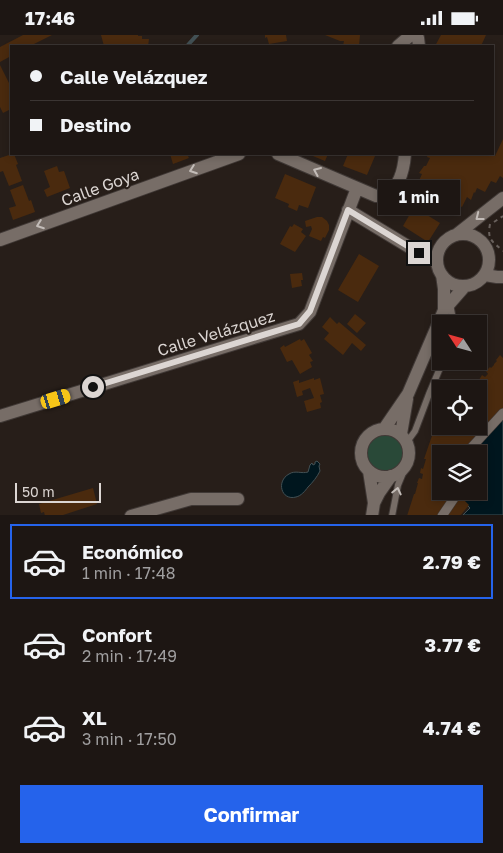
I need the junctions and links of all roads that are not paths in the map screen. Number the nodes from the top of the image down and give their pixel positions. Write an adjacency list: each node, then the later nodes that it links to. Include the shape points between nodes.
1 (411, 35): 2 (street)
2 (399, 45)
3 (236, 155): 10 (street, Calle Goya, one-way to 10)
4 (280, 155): 6 (street, one-way to 4)
5 (405, 155): 6 (street, via 397,184 388,193 376,197)
6 (357, 188): 8 (street, Calle Velázquez)
7 (503, 198): 9 (street, one-way to 9)
8 (348, 210): 11 (street, via 419,253); 21 (street, Calle Velázquez, via 310,311 299,324)
9 (455, 235): 11 (street, via 442,244); 13 (street, via 471,235 484,245 489,254)
10 (0, 240)
11 (437, 259): 12 (street)
12 (442, 275): 15 (street, via 452,284); 16 (street)
13 (485, 275): 14 (street); 15 (street, via 473,285)
14 (503, 277)
15 (466, 286): 16 (street)
16 (447, 307): 17 (lane); 19 (street)
17 (450, 315)
18 (438, 370): 23 (lane, via 415,431)
19 (408, 394): 22 (street); 23 (street)
20 (503, 413): 24 (street)
21 (0, 416)
22 (384, 429): 23 (street, via 394,430); 26 (street, via 366,438 362,448 363,463)
23 (404, 438): 25 (street, via 409,449)
24 (474, 445)
25 (405, 468): 27 (street); 32 (lane, one-way to 25)
26 (369, 471): 27 (street, via 377,476); 30 (street)
27 (392, 476): 30 (street, via 379,493)
28 (238, 499): 31 (street, via 191,499)
29 (453, 500): 33 (street)
30 (373, 509)
31 (137, 515)
32 (392, 515)
33 (442, 515)

